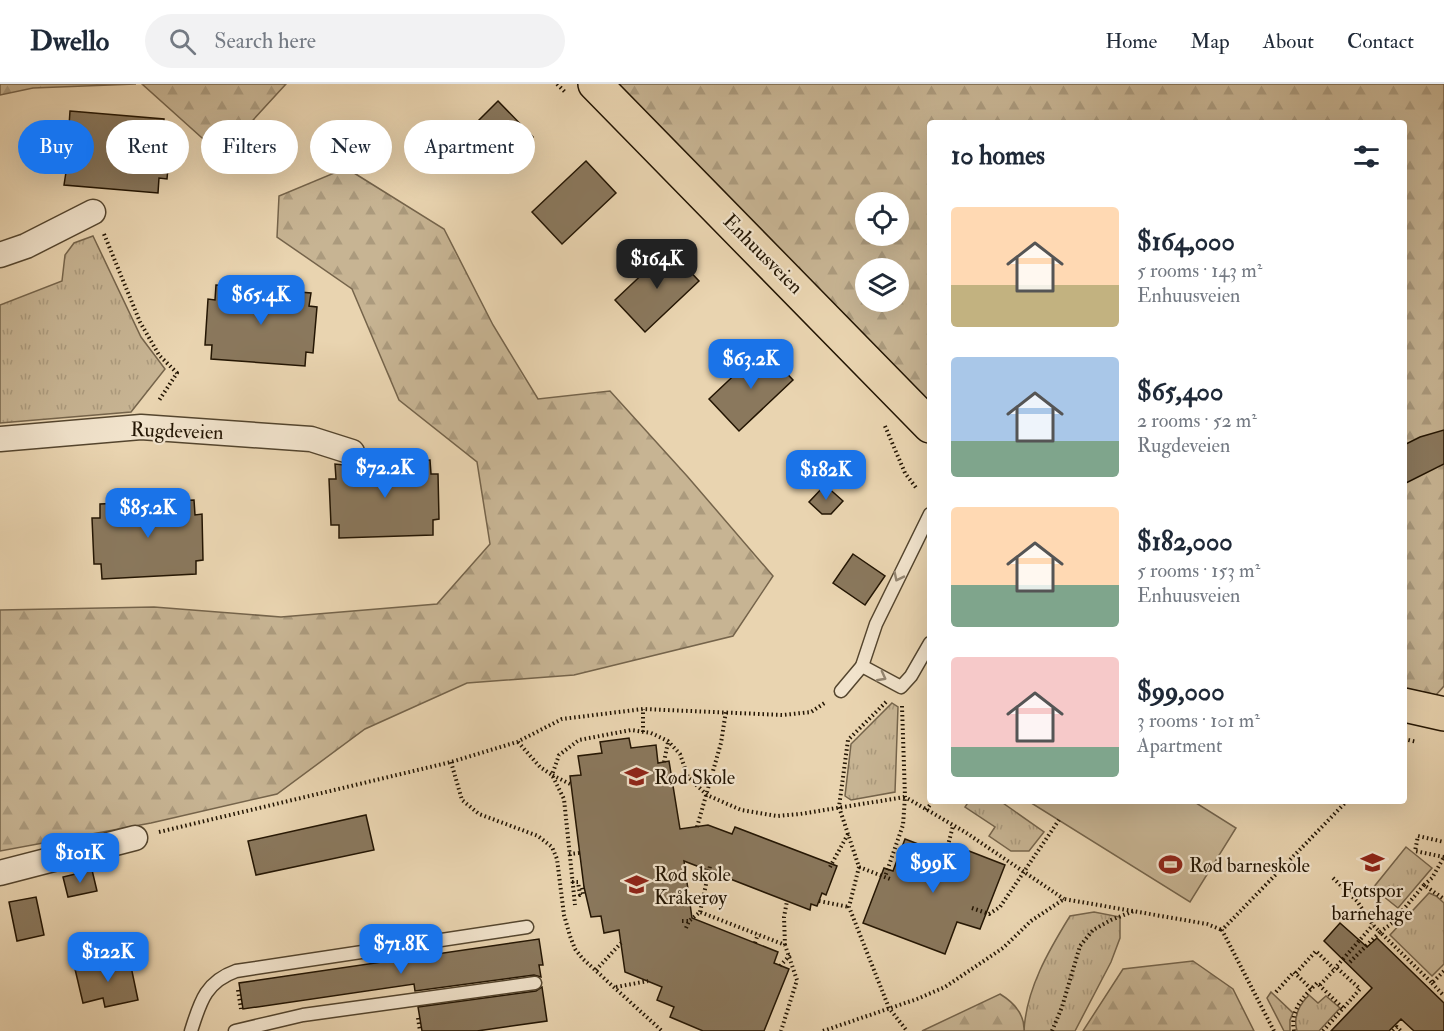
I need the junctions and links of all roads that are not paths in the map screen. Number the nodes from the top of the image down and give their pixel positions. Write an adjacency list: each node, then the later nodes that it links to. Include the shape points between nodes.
1 (595, 84): 4 (main road, Enhuusveien)
2 (93, 212): 3 (street)
3 (0, 255)
4 (927, 423)
5 (0, 439): 6 (street, Rugdeveien, via 141,427 311,439)
6 (352, 452)
7 (927, 526): 9 (lane, one-way to 9, via 876,624)
8 (927, 648): 9 (lane, one-way to 8, via 902,687)
9 (862, 666): 10 (lane)
10 (841, 691)
11 (1407, 706): 12 (main road)
12 (1444, 714)
13 (135, 838): 14 (street)
14 (0, 873)
15 (527, 927): 17 (lane, via 236,971 224,975 207,990)
16 (535, 983): 18 (lane, via 303,1015)
17 (191, 1031)
18 (235, 1031)

